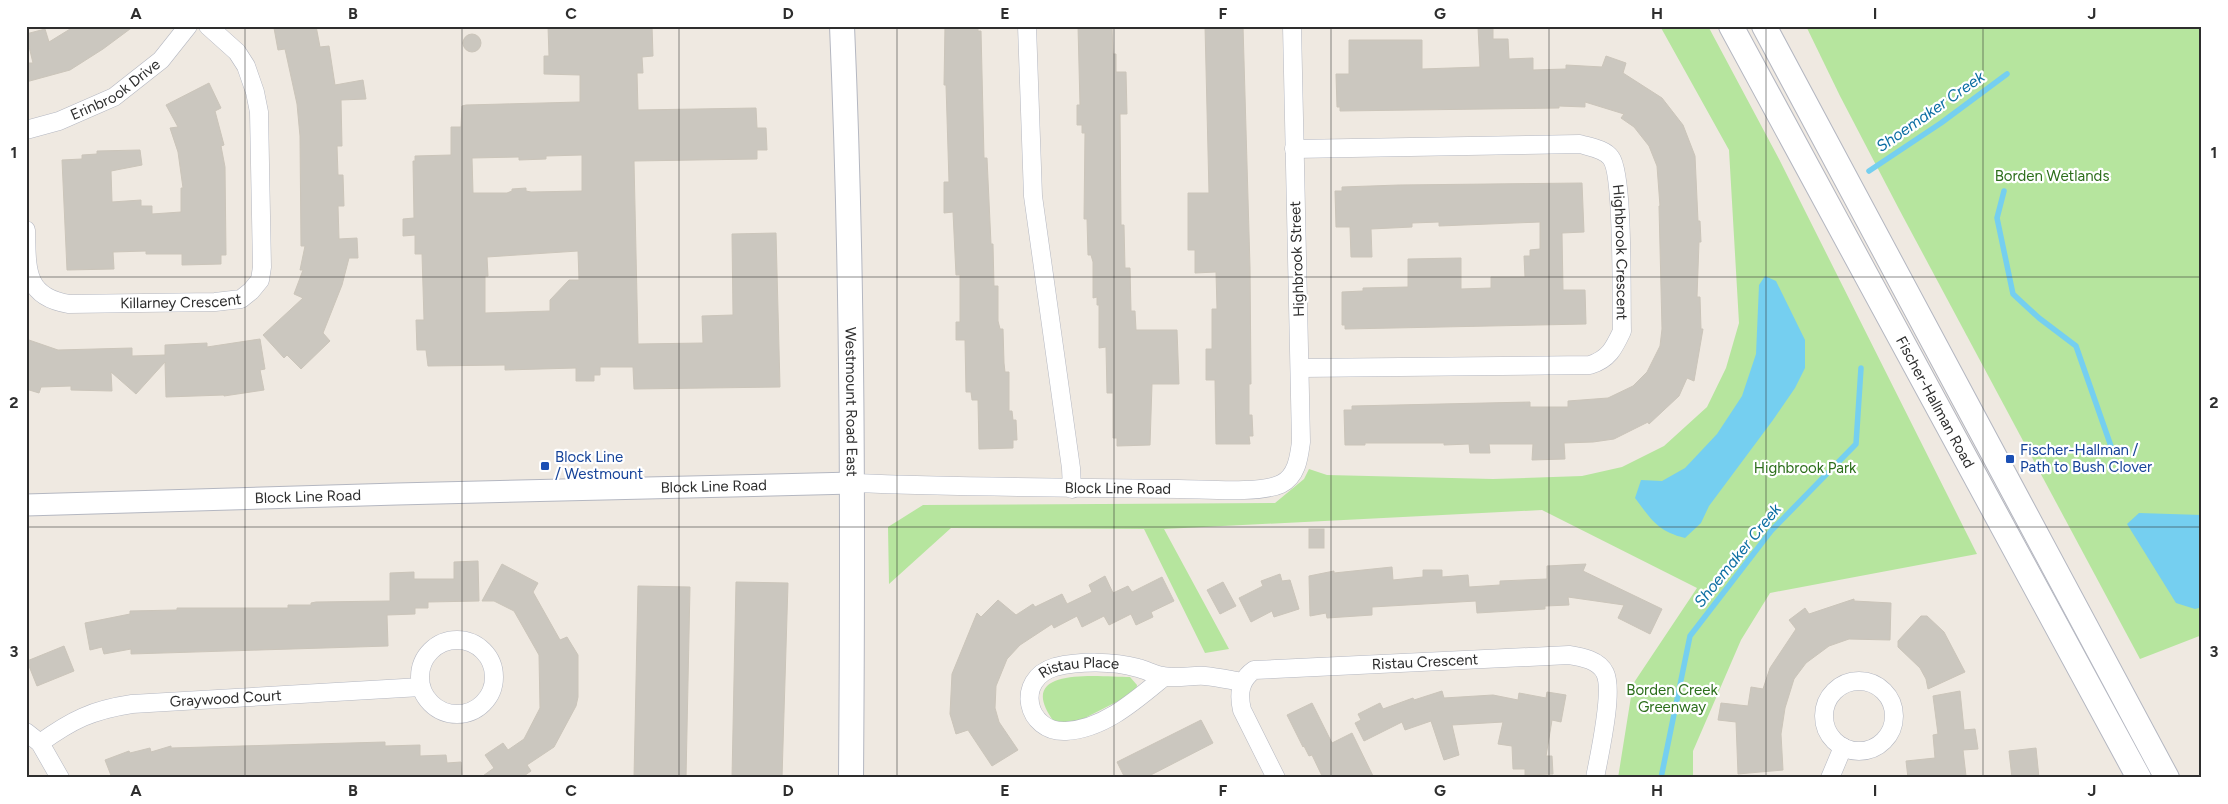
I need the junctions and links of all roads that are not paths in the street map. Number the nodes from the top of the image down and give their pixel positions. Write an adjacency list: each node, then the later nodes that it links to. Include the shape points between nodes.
1 (188, 26): 8 (street, Erinbrook Drive, via 161,60 114,97 59,121)
2 (208, 26): 10 (street, Killarney Crescent, via 237,52 246,66 259,112 262,266 260,280 251,291 241,299 215,302 53,302 41,294 29,276)
3 (842, 26): 12 (main road, Westmount Road East)
4 (1027, 26): 14 (street, via 1033,196)
5 (1292, 26): 9 (street, Highbrook Street)
6 (1731, 26): 26 (main road, Fischer-Hallman Road)
7 (1764, 26): 27 (main road, Fischer-Hallman Road)
8 (26, 130)
9 (1294, 149): 11 (street, Highbrook Street); 11 (street, Highbrook Crescent, via 1580,144 1599,149 1611,158 1619,182 1622,331 1603,361 1590,365)
10 (26, 230)
11 (1300, 368): 13 (street, Highbrook Street, via 1301,442 1298,464)
12 (852, 483): 14 (street, Block Line Road); 15 (street, Block Line Road); 22 (main road, Westmount Road East)
13 (1280, 484): 14 (street, Block Line Road, via 1245,489)
14 (1072, 488)
15 (26, 505)
16 (1164, 677): 16 (street, Ristau Place, via 1111,663 1055,667 1033,682 1029,703 1038,720 1047,727 1066,731 1103,721 1131,704); 17 (street, Ristau Place, via 1206,676)
17 (1242, 682): 23 (street, via 1242,710); 24 (street, Ristau Crescent, via 1254,670 1266,669 1569,655 1584,657 1599,665 1606,674 1608,688)
18 (421, 687): 18 (street, via 427,698 444,711 456,714 470,711 482,705 490,694 494,682 493,668 484,652 474,644 450,640 436,646 427,655 420,676); 19 (street, Graywood Court, via 132,704 93,711)
19 (33, 738): 21 (street)
20 (1844, 747): 25 (street)
21 (60, 778)
22 (851, 778)
23 (1276, 778)
24 (1595, 778)
25 (1830, 778)
26 (2140, 778)
27 (2167, 778)

